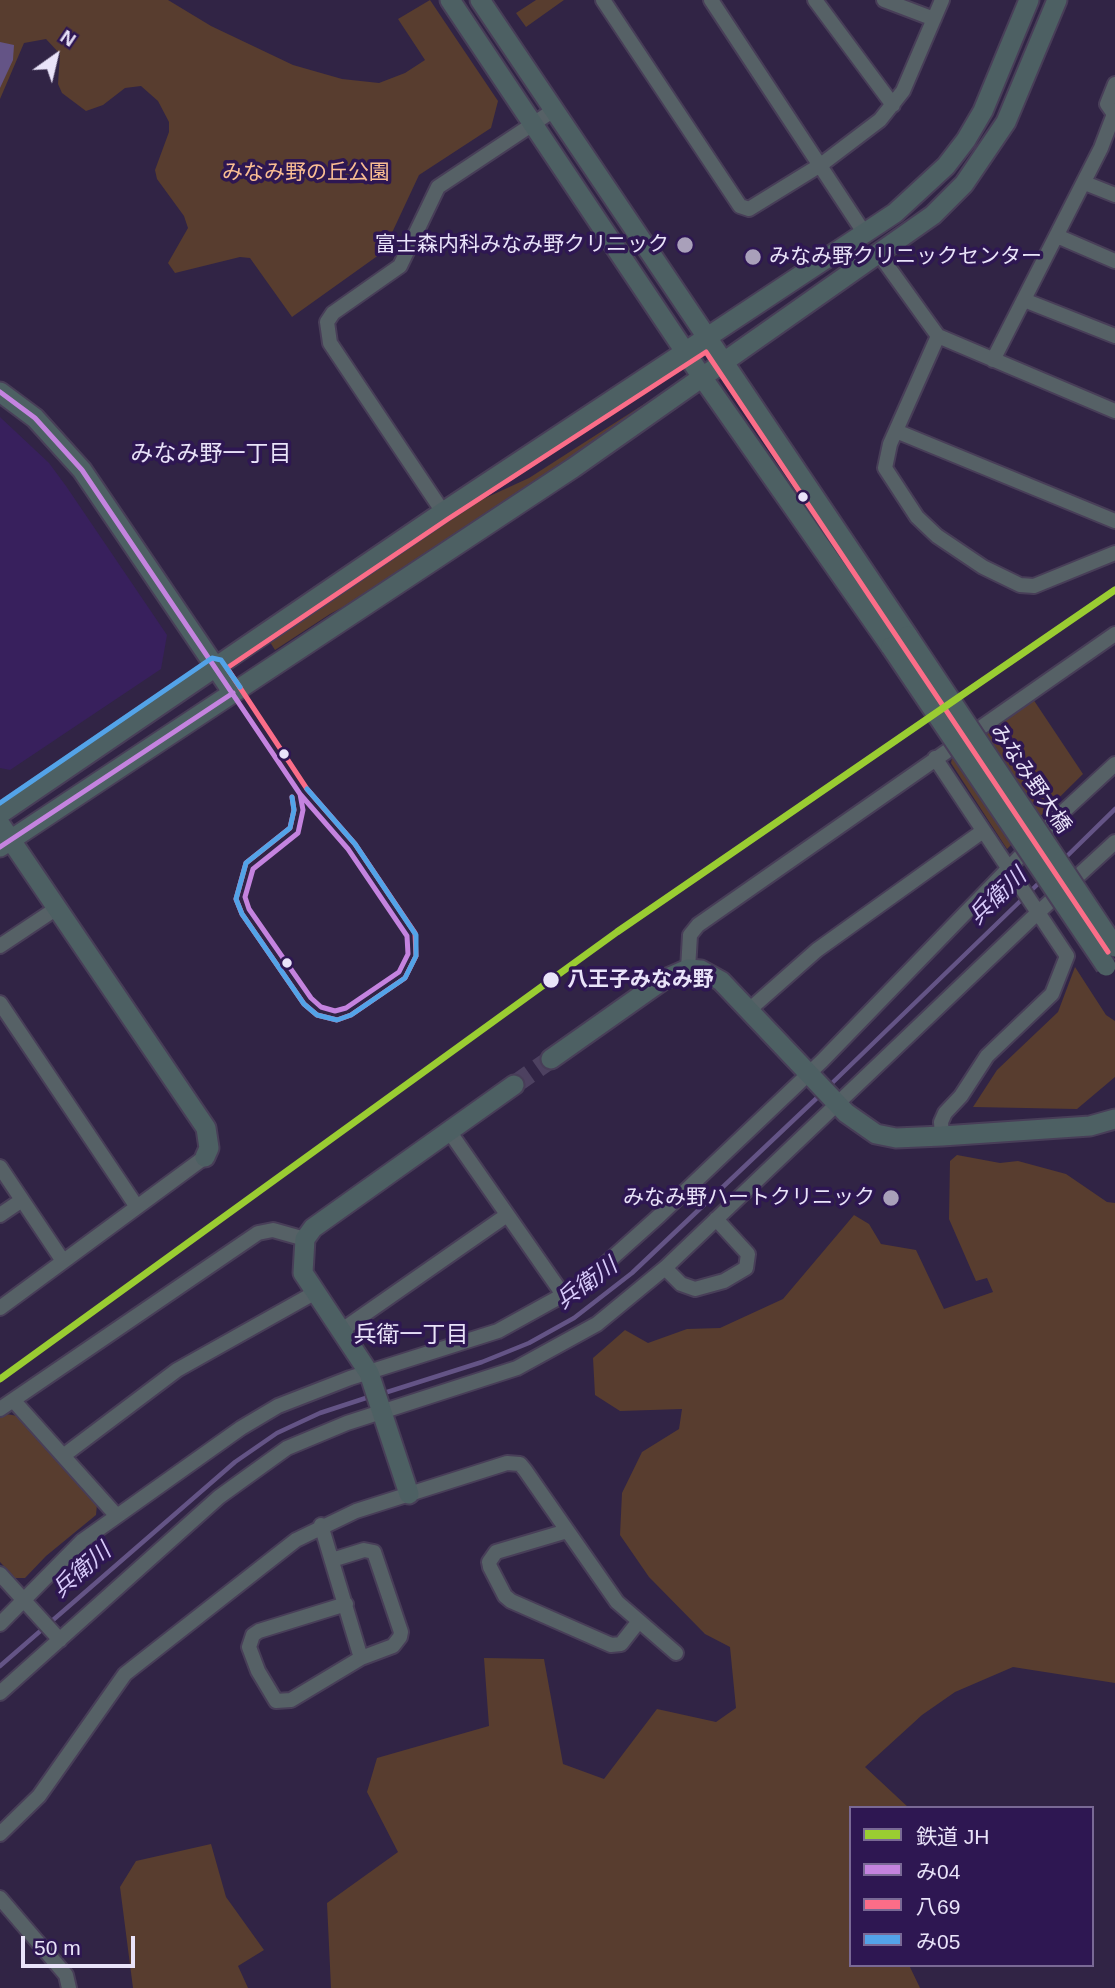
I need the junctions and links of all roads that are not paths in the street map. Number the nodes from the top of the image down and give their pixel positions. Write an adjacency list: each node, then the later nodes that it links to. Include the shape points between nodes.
1 (450, 0): 15 (street, みなみ野大橋)
2 (480, 0): 13 (street, みなみ野大橋)
3 (603, 0): 16 (street, via 740,206 757,206)
4 (711, 0): 16 (street)
5 (815, 0): 12 (street)
6 (884, 0): 10 (street)
7 (942, 0): 10 (street)
8 (1029, 0): 19 (street, via 983,111 966,140 918,195)
9 (1057, 0): 21 (street, via 1006,122 987,154 933,215)
10 (934, 19): 12 (street)
11 (1115, 84): 14 (street, via 1107,104)
12 (893, 105): 16 (street)
13 (554, 110): 15 (street); 26 (street, みなみ野大橋)
14 (1114, 115): 17 (street)
15 (532, 123): 27 (street, みなみ野大橋); 34 (street, via 438,187 400,266 327,322 330,343)
16 (822, 164): 19 (street)
17 (1085, 183): 18 (street); 20 (street)
18 (1115, 195)
19 (865, 234): 26 (street)
20 (1057, 236): 22 (street); 23 (street)
21 (879, 254): 24 (street); 29 (street)
22 (1115, 261)
23 (1024, 300): 25 (street); 28 (street)
24 (938, 337): 28 (street); 33 (street)
25 (1115, 337)
26 (708, 340): 27 (street); 29 (street, みなみ野大橋)
27 (687, 354): 30 (street, みなみ野大橋); 34 (street)
28 (993, 359): 32 (street)
29 (723, 362): 30 (street); 50 (street, みなみ野大橋, bridge)
30 (702, 377): 39 (street); 52 (street, みなみ野大橋, bridge)
31 (0, 392): 38 (street, via 35,418 82,470)
32 (1115, 411)
33 (896, 432): 35 (street); 36 (street, via 885,468 901,496 937,536 1006,580 1034,586)
34 (443, 512): 38 (street)
35 (1115, 520)
36 (1115, 553)
37 (1115, 634): 40 (street)
38 (215, 666): 39 (street); 42 (street)
39 (233, 693): 44 (street)
40 (935, 758): 43 (street); 51 (street, via 698,925 690,935)
41 (1115, 764): 46 (street)
42 (0, 814)
43 (983, 831): 46 (street); 54 (street, via 817,950)
44 (4, 837): 47 (street)
45 (1115, 842): 48 (street)
46 (1009, 868): 48 (street); 57 (street, via 880,1004)
47 (57, 908): 49 (street); 61 (street, via 206,1128 209,1148)
48 (1037, 910): 57 (street); 60 (street, via 1067,953 1055,990 983,1061 945,1113)
49 (0, 946)
50 (1115, 947)
51 (688, 969): 54 (street, via 716,977); 55 (street, via 663,980)
52 (1111, 972)
53 (0, 1003): 64 (street)
54 (749, 1010): 57 (street)
55 (551, 1059)
56 (514, 1085): 59 (street)
57 (825, 1090): 60 (street, via 856,1122 876,1134); 67 (street); 72 (street)
58 (1115, 1119): 60 (street, via 1090,1126)
59 (449, 1131): 65 (street); 68 (street, via 313,1228)
60 (942, 1136)
61 (205, 1157): 64 (street)
62 (0, 1167): 63 (street)
63 (22, 1200): 66 (street); 69 (street)
64 (137, 1207): 69 (street)
65 (507, 1214): 72 (street); 74 (street)
66 (0, 1215)
67 (716, 1219): 70 (street); 70 (street, via 748,1254 746,1268 717,1284 695,1289 681,1284)
68 (305, 1239): 71 (street, via 303,1273); 76 (street, via 273,1230 258,1233)
69 (63, 1261): 73 (street)
70 (666, 1268): 77 (street, via 597,1324 517,1368)
71 (316, 1292): 74 (street); 79 (street, via 177,1370)
72 (565, 1296): 75 (street, via 498,1331)
73 (0, 1308)
74 (342, 1330): 75 (street)
75 (371, 1378): 77 (street); 81 (street, via 278,1406)
76 (13, 1400): 78 (street); 79 (street)
77 (383, 1408): 80 (street); 90 (street, via 314,1435 262,1464)
78 (0, 1409)
79 (63, 1456): 81 (street)
80 (409, 1494): 82 (street); 83 (street, via 514,1462 525,1470)
81 (116, 1515): 86 (street, via 66,1554)
82 (321, 1525): 84 (street); 94 (street, via 125,1674 39,1796)
83 (567, 1531): 88 (street, via 617,1602); 88 (street, via 491,1557 490,1567 505,1596 611,1645 621,1644)
84 (332, 1560): 87 (street); 92 (street, via 363,1550 374,1552 401,1632 393,1646)
85 (0, 1574): 86 (street)
86 (23, 1599): 89 (street); 90 (street)
87 (346, 1604): 92 (street); 92 (street, via 259,1631 249,1647 271,1697 284,1703)
88 (639, 1622): 91 (street)
89 (0, 1624)
90 (58, 1637): 93 (street)
91 (676, 1653)
92 (361, 1658)
93 (0, 1693)
94 (0, 1834)
95 (0, 1898): 96 (street, via 66,1975)
96 (69, 1988)

